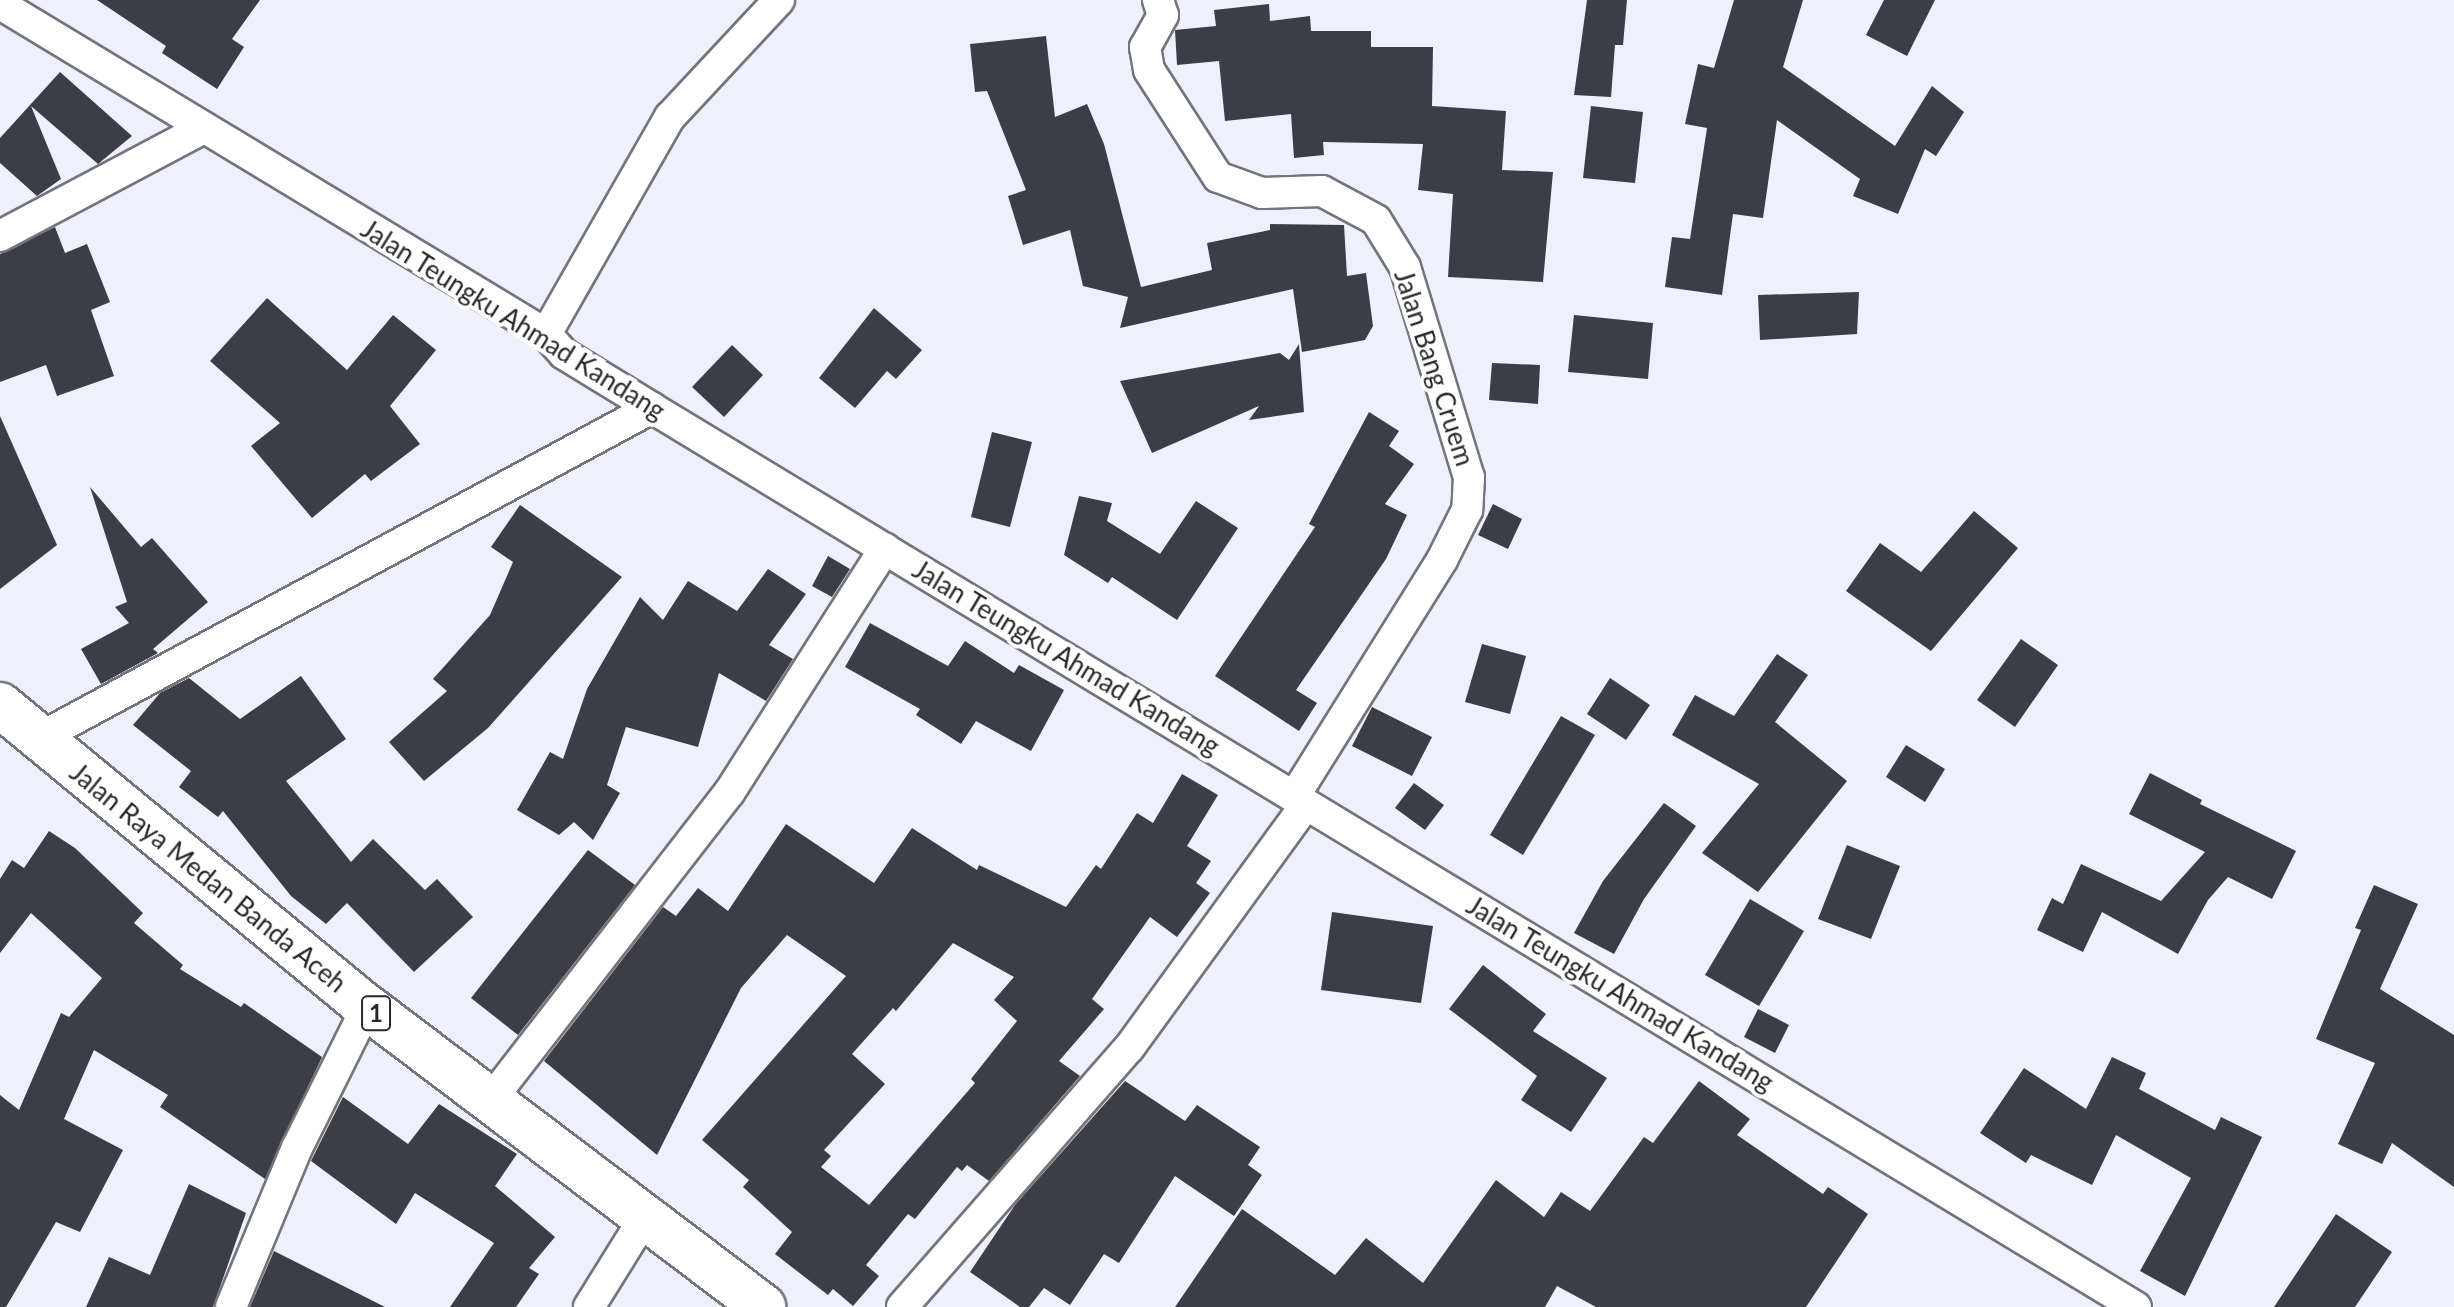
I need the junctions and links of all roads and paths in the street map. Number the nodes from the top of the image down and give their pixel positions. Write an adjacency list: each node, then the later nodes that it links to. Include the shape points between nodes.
1 (779, 0): 6 (street, via 670,117)
2 (1158, 0): 11 (street, Jalan Bang Cruem, via 1163,15 1145,47 1149,70 1218,177 1262,193 1322,191 1376,220 1405,267 1469,477 1467,510 1442,560)
3 (0, 4): 4 (street, Jalan Teungku Ahmad Kandang)
4 (202, 129): 5 (street); 6 (street, Jalan Teungku Ahmad Kandang)
5 (0, 236)
6 (546, 334): 7 (street, Jalan Teungku Ahmad Kandang, via 564,354)
7 (652, 408): 8 (street, Jalan Teungku Ahmad Kandang); 10 (street)
8 (885, 548): 11 (street, Jalan Teungku Ahmad Kandang); 13 (street, via 729,793)
9 (0, 705): 10 (highway, Jalan Raya Medan Banda Aceh / 1)
10 (39, 738): 12 (highway, Jalan Raya Medan Banda Aceh / 1)
11 (1300, 800): 18 (street, Jalan Bang Cruem, via 1129,1048); 19 (street, Jalan Teungku Ahmad Kandang)
12 (367, 1007): 13 (highway, Jalan Raya Medan Banda Aceh / 1); 15 (street, via 297,1148)
13 (489, 1102): 14 (highway, Jalan Raya Medan Banda Aceh / 1)
14 (645, 1217): 16 (street); 17 (highway, Jalan Raya Medan Banda Aceh / 1)
15 (231, 1307)
16 (589, 1307)
17 (763, 1307)
18 (902, 1307)
19 (2136, 1307)

